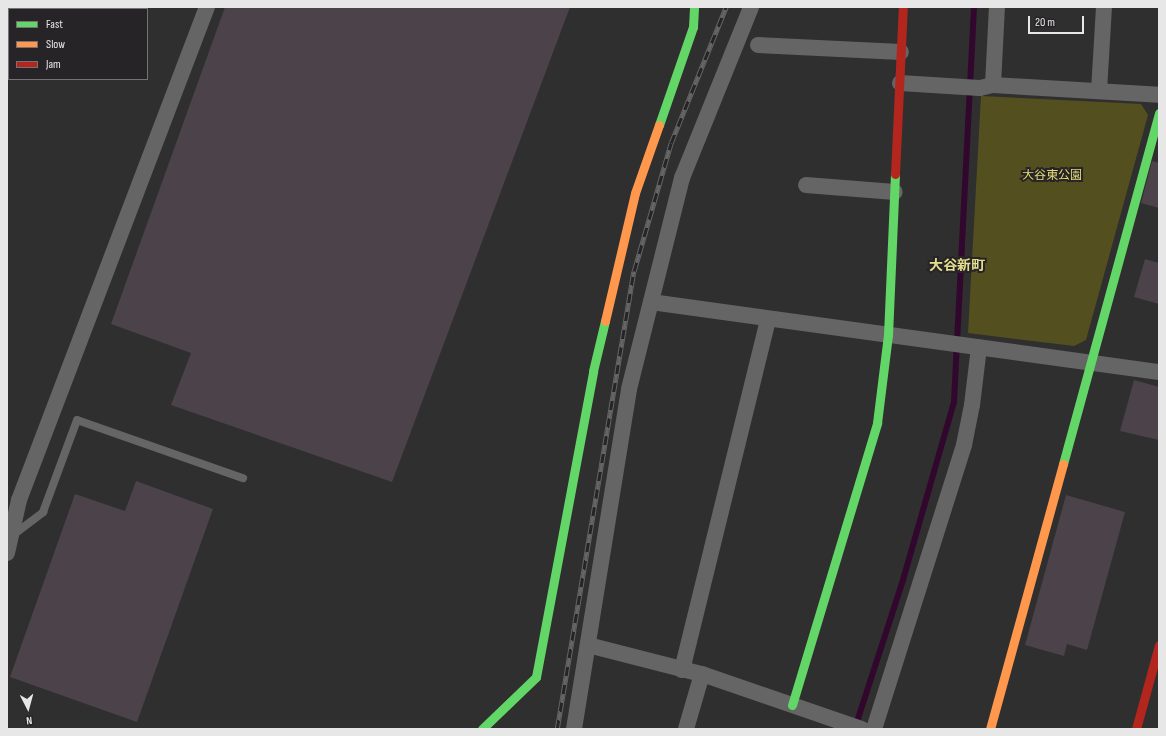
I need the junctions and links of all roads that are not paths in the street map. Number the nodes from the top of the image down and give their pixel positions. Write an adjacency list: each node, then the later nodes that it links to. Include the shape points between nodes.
1 (207, 7): 23 (street, via 19,500)
2 (694, 7): 30 (street, via 693,27 636,193 593,371 536,677)
3 (751, 7): 16 (street, via 682,178)
4 (904, 7): 8 (street)
5 (997, 7): 10 (street)
6 (1104, 7): 11 (street)
7 (758, 45): 8 (street)
8 (901, 52): 9 (street)
9 (900, 83): 10 (street); 15 (street)
10 (986, 86): 11 (street)
11 (1099, 91): 12 (street)
12 (1159, 95)
13 (1159, 112): 20 (street)
14 (806, 185): 15 (street)
15 (895, 192): 18 (street)
16 (650, 302): 17 (street); 25 (street, via 629,389)
17 (768, 320): 18 (street); 27 (street)
18 (888, 335): 19 (street); 29 (street, via 877,423)
19 (971, 346): 20 (street); 34 (street, via 972,405 964,445)
20 (1092, 362): 21 (street); 35 (street)
21 (1159, 372)
22 (243, 478): 23 (lane, via 77,420 43,512)
23 (13, 535): 24 (street)
24 (7, 553)
25 (588, 645): 27 (street); 31 (street)
26 (1159, 645): 36 (street)
27 (682, 670): 28 (street)
28 (702, 674): 29 (street); 32 (street)
29 (792, 705): 33 (street)
30 (482, 729)
31 (574, 729)
32 (686, 729)
33 (862, 729)
34 (874, 729)
35 (990, 729)
36 (1136, 729)

